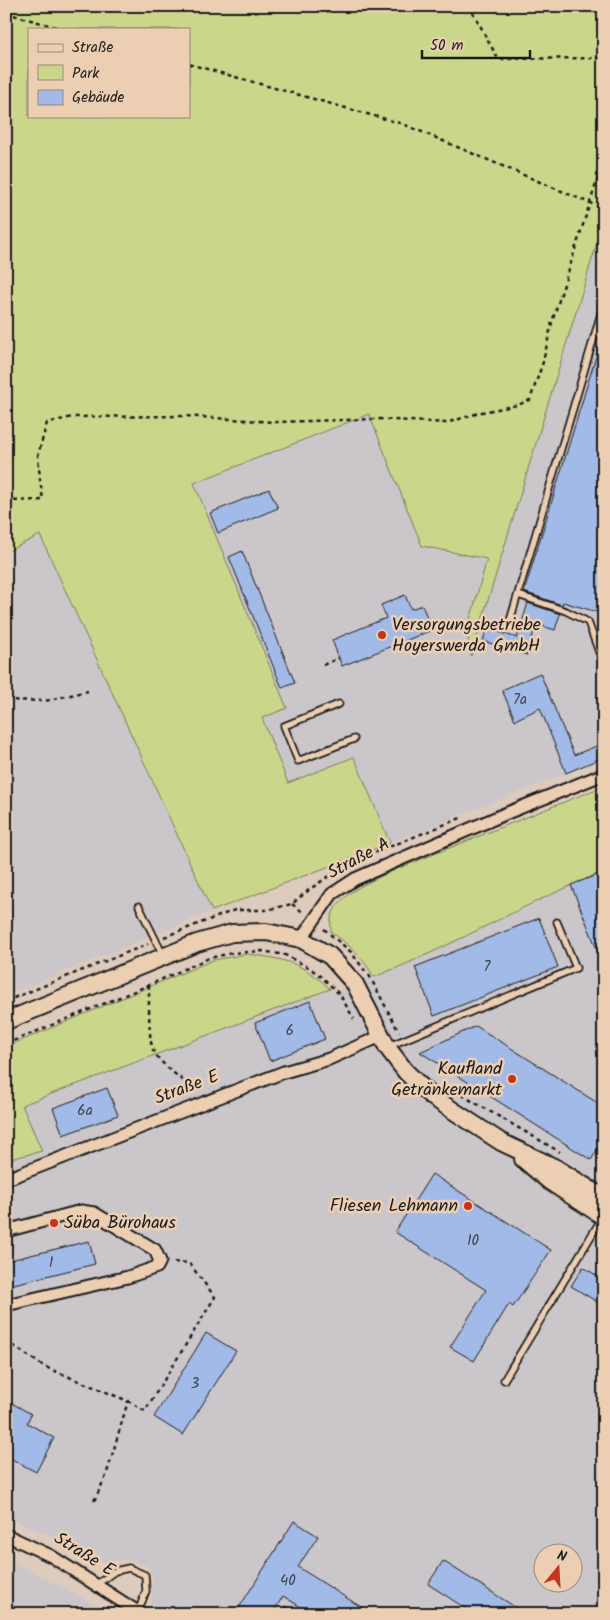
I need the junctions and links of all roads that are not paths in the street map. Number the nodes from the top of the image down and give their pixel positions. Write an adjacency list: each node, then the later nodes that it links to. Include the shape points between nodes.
1 (604, 303): 2 (lane)
2 (595, 334): 3 (lane); 4 (lane)
3 (604, 336)
4 (518, 595): 5 (lane); 6 (lane, via 588,622)
5 (509, 624)
6 (604, 666)
7 (339, 704): 8 (lane, via 284,726 298,761)
8 (354, 739)
9 (604, 774): 12 (street, Straße A, via 507,812 355,879 332,894)
10 (139, 906): 13 (lane)
11 (558, 922): 15 (lane, via 576,968 402,1040)
12 (302, 939): 13 (street, via 266,932 232,933); 15 (street, via 330,956 355,984)
13 (164, 957): 14 (street)
14 (6, 1021)
15 (384, 1041): 16 (street, via 406,1072 431,1096); 17 (street, Straße E, via 292,1070)
16 (502, 1142): 18 (street, via 556,1168); 19 (street, via 549,1181)
17 (6, 1177)
18 (604, 1198)
19 (603, 1216): 22 (lane)
20 (7, 1228): 21 (street, via 81,1211 94,1213 155,1250 160,1261 157,1268)
21 (6, 1305)
22 (504, 1380)
23 (6, 1535): 24 (street, Straße E, via 52,1556)
24 (95, 1585): 25 (street, Straße E); 25 (lane, via 115,1571 130,1568 145,1575 146,1591)
25 (140, 1613)

